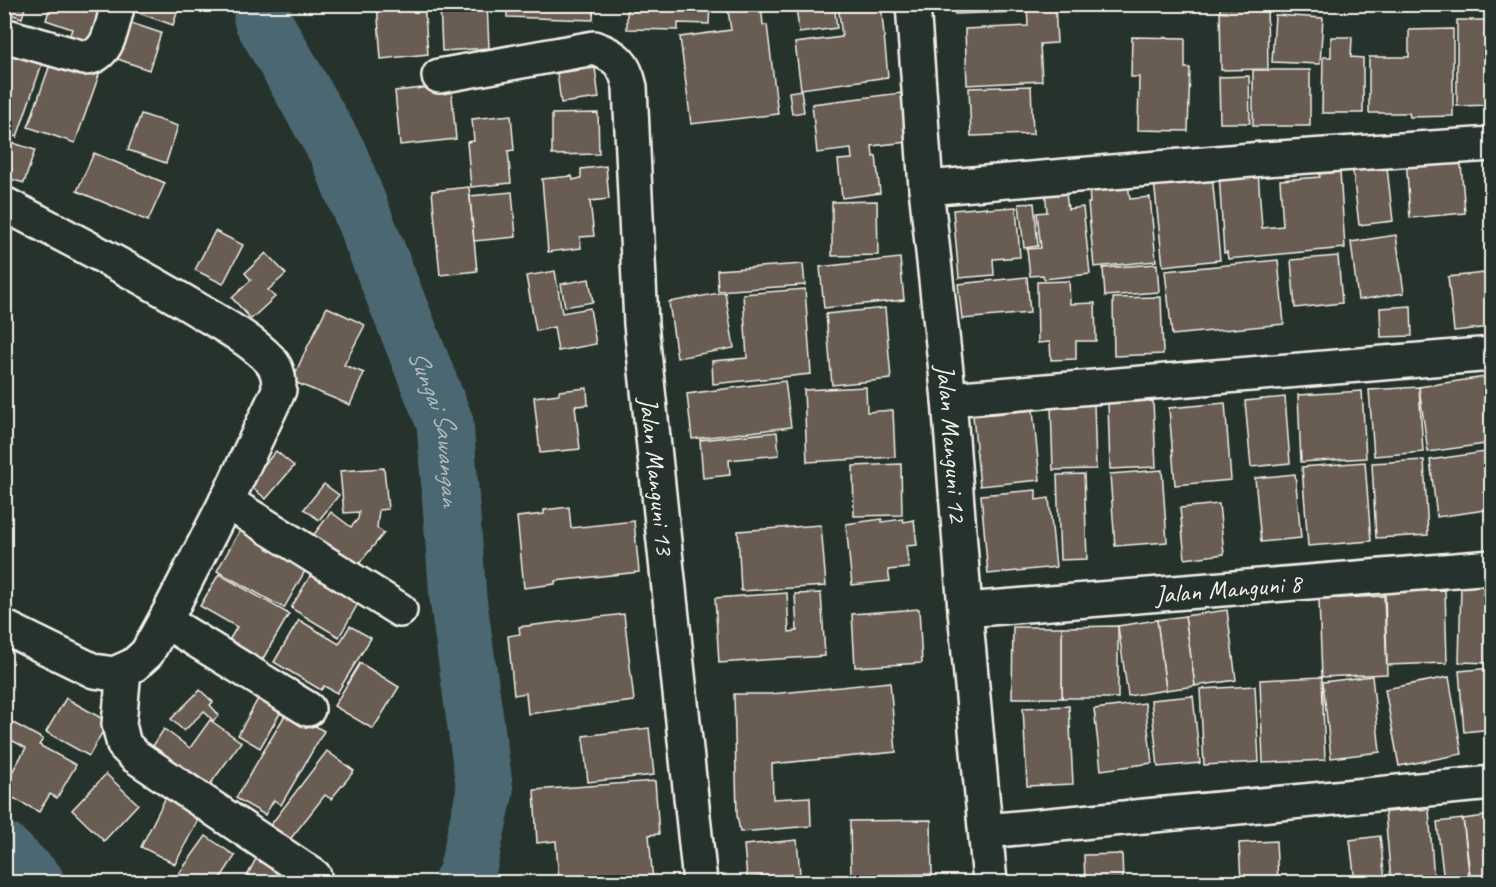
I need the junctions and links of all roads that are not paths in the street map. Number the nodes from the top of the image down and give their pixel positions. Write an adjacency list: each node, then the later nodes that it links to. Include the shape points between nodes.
1 (118, 4): 3 (street, via 105,46 92,58)
2 (914, 4): 6 (street, Jalan Manguni 12)
3 (4, 35)
4 (439, 75): 21 (street, Jalan Manguni 13, via 594,48 613,57 627,70 641,324)
5 (1491, 144): 6 (street)
6 (926, 188): 9 (street, Jalan Manguni 12)
7 (4, 204): 10 (street, via 177,298 239,335 271,362 278,375 279,390)
8 (1491, 354): 9 (street)
9 (949, 399): 13 (street, Jalan Manguni 12)
10 (226, 501): 12 (street); 14 (street)
11 (1491, 567): 13 (street, Jalan Manguni 8)
12 (400, 610)
13 (964, 610): 19 (street, Jalan Manguni 12)
14 (165, 621): 16 (street, via 147,653 134,665); 17 (street)
15 (4, 627): 16 (street)
16 (109, 670): 20 (street, via 124,745)
17 (308, 709)
18 (1491, 783): 19 (street)
19 (987, 831): 22 (street, Jalan Manguni 12)
20 (314, 876)
21 (700, 882)
22 (990, 882)

